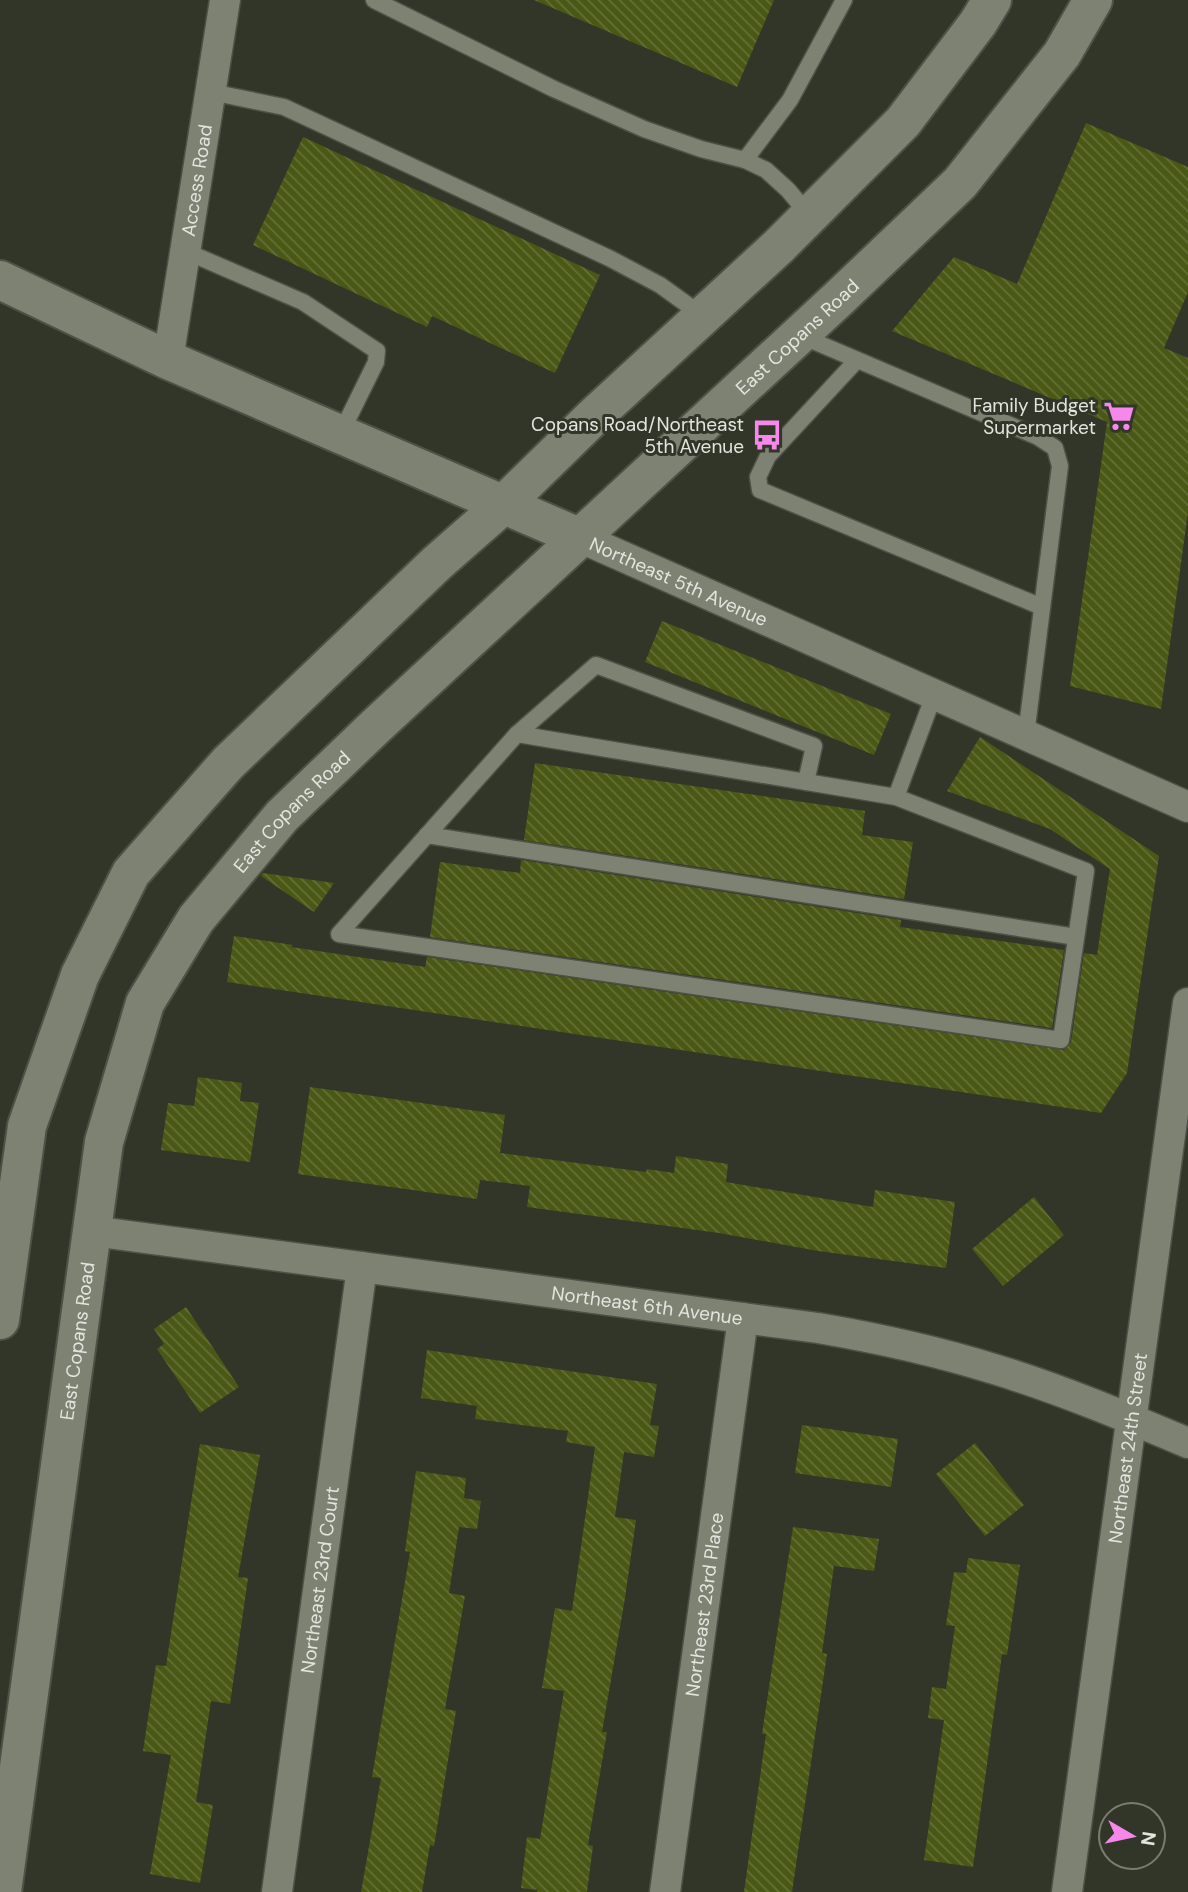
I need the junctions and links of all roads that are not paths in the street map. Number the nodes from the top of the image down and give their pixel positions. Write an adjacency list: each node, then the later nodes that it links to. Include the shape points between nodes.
1 (225, 0): 6 (street, Access Road)
2 (374, 0): 7 (lane, via 644,130)
3 (844, 0): 7 (lane, via 790,100)
4 (992, 0): 8 (main road, via 903,122)
5 (1093, 0): 12 (main road, East Copans Road, via 1062,54 960,183)
6 (211, 92): 9 (street, Access Road); 11 (lane, via 284,107 608,258 660,285)
7 (745, 160): 8 (lane, via 766,170)
8 (809, 215): 11 (main road)
9 (185, 251): 13 (street, Access Road); 15 (lane, via 303,302 377,351 376,362)
10 (0, 280): 13 (main road, Northeast 5th Avenue)
11 (703, 316): 16 (main road)
12 (799, 335): 14 (lane); 17 (main road, East Copans Road)
13 (168, 360): 15 (main road, Northeast 5th Avenue)
14 (858, 360): 18 (lane, via 1038,436 1055,448 1060,466); 18 (lane, via 768,456 758,477 760,490)
15 (340, 435): 16 (main road, Northeast 5th Avenue)
16 (503, 505): 17 (main road, Northeast 5th Avenue); 32 (main road, via 228,763 131,873 80,975 27,1126)
17 (581, 538): 19 (street, Northeast 5th Avenue); 29 (main road, East Copans Road, via 282,816 196,919 145,1003 104,1142)
18 (1042, 607): 21 (lane)
19 (934, 695): 21 (street, Northeast 5th Avenue); 23 (lane)
20 (517, 734): 22 (lane); 22 (lane, via 596,665 814,746); 25 (lane)
21 (1026, 735): 24 (street, Northeast 5th Avenue)
22 (806, 782): 23 (lane)
23 (896, 796): 26 (lane, via 1086,871)
24 (1188, 807)
25 (427, 835): 26 (lane); 26 (lane, via 338,934 1061,1040)
26 (1076, 937)
27 (1187, 1011): 28 (street, Northeast 24th Street)
28 (1180, 1126): 33 (street, Northeast 24th Street)
29 (92, 1231): 30 (street, Northeast 6th Avenue); 35 (main road, East Copans Road)
30 (362, 1267): 31 (street, Northeast 6th Avenue); 36 (street, Northeast 23rd Court)
31 (743, 1318): 33 (street, Northeast 6th Avenue, via 883,1339 994,1369); 37 (street, Northeast 23rd Place)
32 (0, 1320)
33 (1131, 1419): 34 (street, Northeast 6th Avenue); 38 (street, Northeast 24th Street)
34 (1188, 1443)
35 (2, 1892)
36 (277, 1892)
37 (665, 1892)
38 (1067, 1892)

